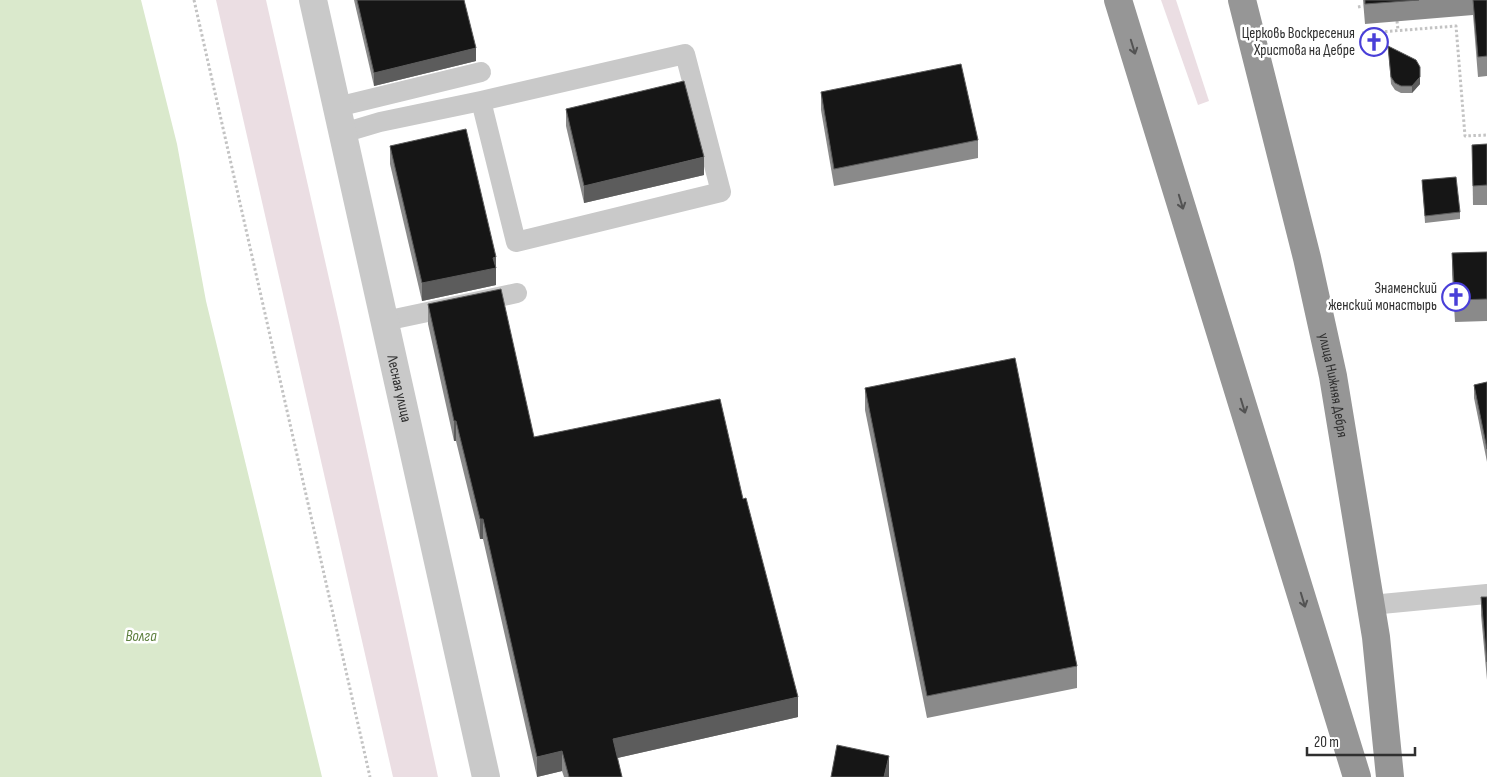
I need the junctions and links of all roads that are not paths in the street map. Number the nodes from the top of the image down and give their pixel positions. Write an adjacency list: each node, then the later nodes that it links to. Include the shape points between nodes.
1 (313, 0): 6 (street, Лесная улица)
2 (1118, 0): 13 (highway, one-way to 13)
3 (1242, 0): 11 (highway, улица Нижняя Дебря, via 1331,367)
4 (481, 72): 6 (lane)
5 (481, 101): 5 (lane, via 685,54 721,192 516,242); 7 (lane)
6 (336, 106): 7 (street, Лесная улица)
7 (343, 133): 9 (street, Лесная улица)
8 (517, 293): 9 (lane)
9 (385, 321): 12 (street, Лесная улица)
10 (1487, 594): 11 (lane)
11 (1371, 605): 14 (highway, улица Нижняя Дебря)
12 (486, 777)
13 (1357, 777)
14 (1390, 777)

